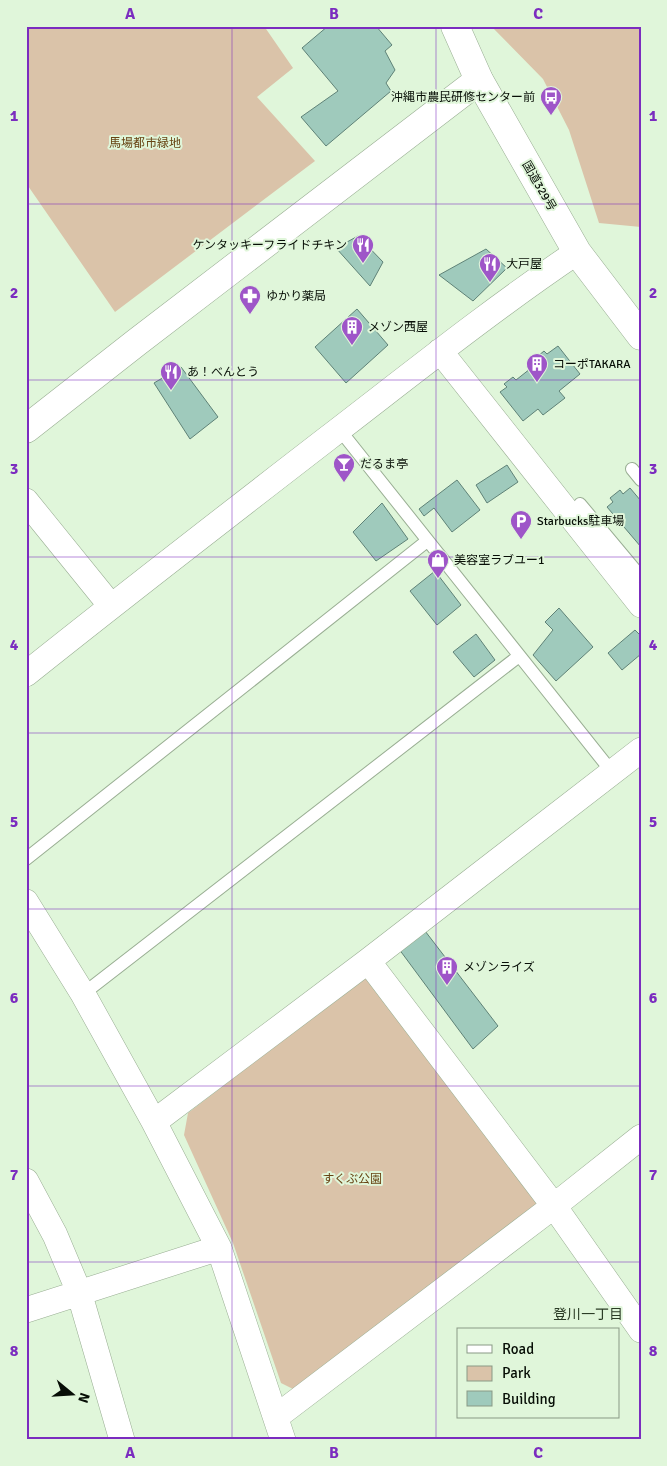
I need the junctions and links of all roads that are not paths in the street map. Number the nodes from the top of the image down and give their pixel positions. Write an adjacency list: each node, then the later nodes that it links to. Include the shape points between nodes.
1 (455, 26): 2 (main road, 国道329号)
2 (479, 80): 3 (main road, 国道329号); 6 (main road)
3 (577, 252): 4 (main road, 国道329号); 5 (street)
4 (641, 336)
5 (440, 351): 7 (street); 14 (street)
6 (26, 429)
7 (339, 429): 12 (lane); 15 (street)
8 (632, 469): 9 (lane)
9 (641, 480)
10 (26, 501): 15 (street)
11 (580, 504): 13 (lane)
12 (427, 541): 16 (lane); 20 (lane)
13 (641, 577)
14 (641, 605)
15 (111, 606): 17 (street)
16 (519, 656): 19 (lane); 23 (lane)
17 (26, 674)
18 (641, 750): 19 (street)
19 (612, 772): 22 (street)
20 (26, 859)
21 (26, 902): 23 (street)
22 (368, 961): 24 (street); 27 (street)
23 (83, 994): 24 (street)
24 (154, 1122): 28 (street)
25 (641, 1137): 27 (street)
26 (26, 1181): 29 (street, via 55,1235)
27 (554, 1206): 31 (street); 32 (street)
28 (218, 1248): 29 (street); 32 (street)
29 (79, 1292): 30 (street); 33 (street)
30 (26, 1310)
31 (641, 1330)
32 (280, 1428)
33 (122, 1440)

